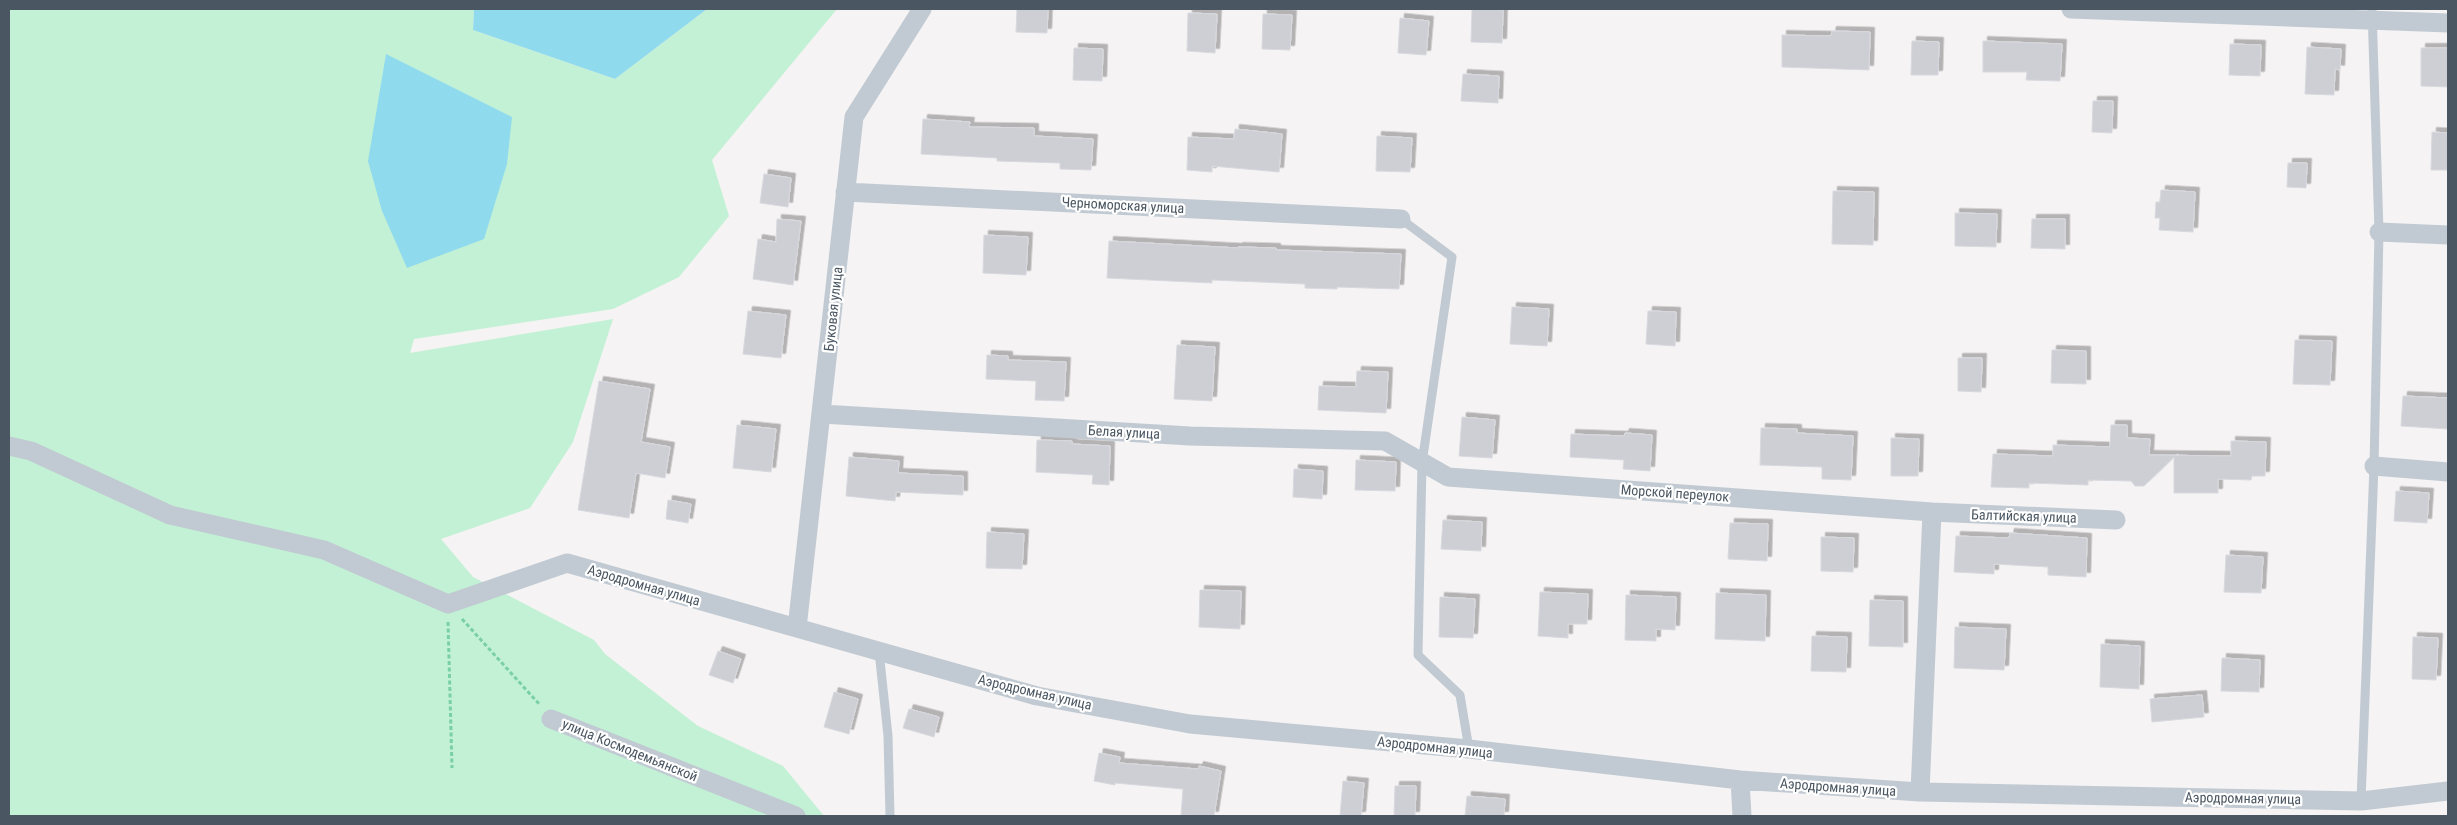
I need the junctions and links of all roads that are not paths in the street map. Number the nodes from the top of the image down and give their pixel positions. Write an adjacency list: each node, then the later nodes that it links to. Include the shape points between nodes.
1 (922, 9): 5 (street, Буковая улица, via 854,117)
2 (2071, 9): 3 (street)
3 (2372, 15): 4 (street); 7 (lane)
4 (2448, 23)
5 (845, 192): 6 (street, Черноморская улица); 9 (street, Буковая улица)
6 (1400, 219): 11 (lane, via 1452,257)
7 (2379, 232): 8 (street); 12 (lane)
8 (2448, 235)
9 (822, 414): 11 (street, Белая улица, via 1190,436 1385,441); 16 (street, Буковая улица)
10 (9, 446): 16 (street, Аэродромная улица, via 31,451 170,516 324,550 448,604 567,563)
11 (1422, 463): 14 (street, Морской переулок, via 1448,477); 19 (lane, via 1418,655 1460,695)
12 (2374, 466): 13 (street); 23 (lane)
13 (2448, 472)
14 (1932, 512): 15 (street, Балтийская улица); 22 (street)
15 (2116, 520)
16 (798, 628): 17 (street, Аэродромная улица)
17 (879, 651): 19 (street, Аэродромная улица, via 1037,696 1190,724); 25 (lane, via 888,736)
18 (552, 719): 24 (street, улица Космодемьянской)
19 (1469, 749): 20 (street, Аэродромная улица)
20 (1740, 780): 22 (street, Аэродромная улица); 26 (street)
21 (2448, 791): 23 (street, Аэродромная улица)
22 (1920, 792): 23 (street, Аэродромная улица)
23 (2361, 801)
24 (796, 816)
25 (890, 816)
26 (1742, 816)

